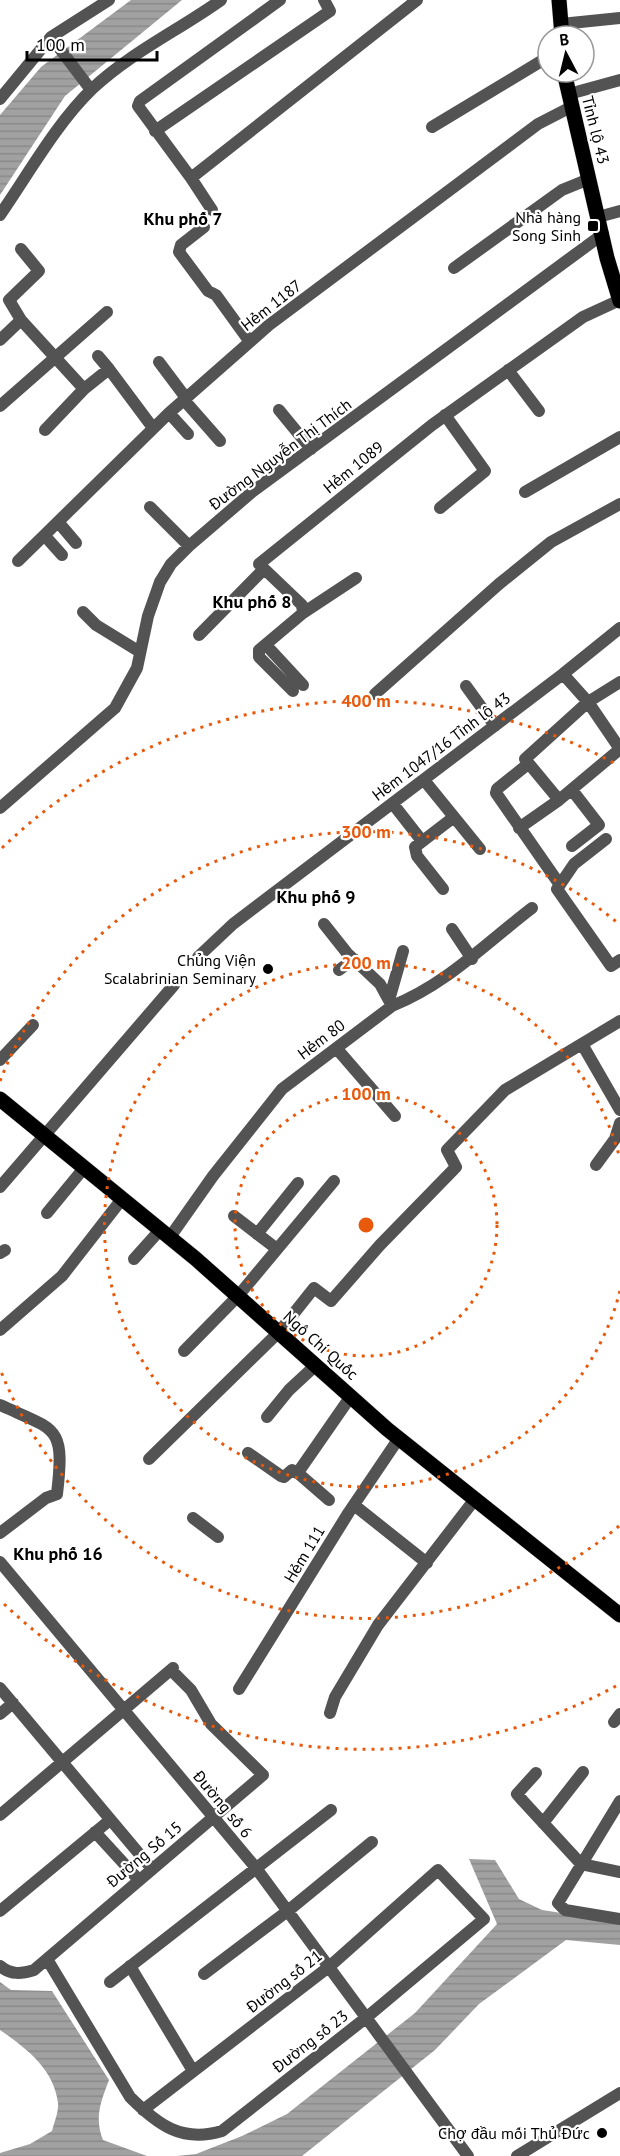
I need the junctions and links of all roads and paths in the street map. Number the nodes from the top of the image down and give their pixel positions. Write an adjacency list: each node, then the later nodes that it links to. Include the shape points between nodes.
1 (109, 0): 10 (street)
2 (221, 0): 14 (street)
3 (280, 0): 18 (street, via 140,101 138,106)
4 (324, 0): 18 (street, via 330,11)
5 (417, 0): 19 (street)
6 (559, 0): 8 (main road)
7 (620, 18): 9 (street)
8 (561, 24)
9 (590, 24)
10 (53, 40): 14 (street); 15 (street)
11 (536, 64): 17 (street)
12 (620, 80): 16 (street, Hẻm 1187)
13 (566, 84): 16 (main road, Tỉnh lộ 43)
14 (89, 87): 23 (street)
15 (0, 99)
16 (570, 101): 20 (main road, Tỉnh lộ 43); 33 (street, Hẻm 1187)
17 (432, 127)
18 (155, 131): 19 (street)
19 (191, 178): 21 (street)
20 (589, 179): 24 (main road, Tỉnh lộ 43); 28 (street, via 562,190)
21 (212, 210)
22 (620, 211): 24 (street)
23 (0, 215)
24 (598, 217): 26 (main road, Tỉnh lộ 43)
25 (204, 227): 33 (street, via 181,245 179,252)
26 (603, 234): 29 (main road, Tỉnh lộ 43); 51 (street, Đường Nguyễn Thị Thích)
27 (21, 249): 31 (street, via 39,271 9,300)
28 (454, 268)
29 (620, 301): 38 (street, Hẻm 1089, via 583,317)
30 (107, 312): 35 (street)
31 (21, 320): 32 (street); 35 (street)
32 (0, 340)
33 (250, 342): 40 (street, Hẻm 1187)
34 (98, 356): 37 (street)
35 (54, 357): 39 (street); 41 (street)
36 (159, 362): 40 (street)
37 (109, 369): 39 (street); 46 (street)
38 (508, 370): 43 (street); 45 (street, Hẻm 1089)
39 (84, 389): 47 (street)
40 (185, 399): 44 (street, Hẻm 1187); 50 (street)
41 (0, 406)
42 (279, 410): 51 (street)
43 (539, 411)
44 (169, 413): 46 (street, Hẻm 1187); 48 (street)
45 (445, 415): 55 (street, via 485,471); 62 (street, Hẻm 1089, via 259,564)
46 (153, 428): 56 (street, Hẻm 1187)
47 (45, 430)
48 (188, 434)
49 (617, 438): 52 (street)
50 (220, 441)
51 (311, 449): 59 (street, Đường Nguyễn Thị Thích, via 252,492)
52 (525, 492)
53 (620, 504): 73 (street, via 551,542)
54 (150, 507): 59 (street)
55 (440, 508)
56 (59, 523): 57 (street, Hẻm 1187); 58 (street)
57 (45, 536): 60 (street); 61 (street, Hẻm 1187)
58 (76, 543)
59 (189, 546): 68 (street, Đường Nguyễn Thị Thích, via 160,582)
60 (62, 555)
61 (18, 561)
62 (264, 569): 65 (street, via 302,605); 67 (street)
63 (356, 578): 65 (street)
64 (83, 612): 68 (street, via 96,625)
65 (303, 612): 72 (street, via 259,650 258,657)
66 (620, 628): 69 (street, Hẻm 1047/16 Tỉnh lộ 43)
67 (199, 635)
68 (140, 652): 82 (street, Đường Nguyễn Thị Thích, via 137,668 115,708)
69 (563, 674): 74 (street); 75 (street, Hẻm 1047/16 Tỉnh lộ 43)
70 (620, 682): 74 (street)
71 (466, 686): 75 (street)
72 (298, 688)
73 (375, 694)
74 (588, 702): 76 (street); 77 (street, via 525,758)
75 (495, 726): 78 (street, Hẻm 1047/16 Tỉnh lộ 43)
76 (620, 749): 79 (street)
77 (528, 764): 80 (street); 84 (street, via 496,790)
78 (424, 780): 81 (street, Hẻm 1047/16 Tỉnh lộ 43); 83 (street)
79 (572, 790): 80 (street); 87 (street, via 599,825)
80 (559, 800): 84 (street)
81 (393, 804): 86 (street); 95 (street, Hẻm 1047/16 Tỉnh lộ 43, via 233,924)
82 (0, 808)
83 (454, 818): 86 (street); 88 (street)
84 (519, 828): 89 (street)
85 (606, 839): 89 (street, via 574,864)
86 (422, 841): 90 (street, via 415,851)
87 (572, 846)
88 (480, 849)
89 (560, 885): 98 (street, via 557,889 611,966)
90 (442, 889)
91 (532, 908): 96 (street, Hẻm 80)
92 (324, 924): 97 (street)
93 (452, 929): 96 (street)
94 (403, 951): 101 (street)
95 (198, 957)
96 (472, 958): 101 (street, Hẻm 80, via 408,1000)
97 (354, 959): 99 (street); 101 (street, via 380,984)
98 (620, 960)
99 (339, 970)
100 (174, 985): 111 (street)
101 (391, 1003): 105 (street, Hẻm 80)
102 (620, 1021): 104 (street)
103 (33, 1026): 106 (street)
104 (582, 1044): 108 (street); 126 (street, via 506,1090 447,1150 456,1167 331,1301 314,1288)
105 (337, 1049): 109 (street); 120 (street, Hẻm 80, via 282,1089)
106 (0, 1060)
107 (0, 1100): 111 (main road, Ngô Chí Quốc)
108 (620, 1110)
109 (395, 1116)
110 (620, 1123): 112 (street, via 615,1139)
111 (44, 1135): 113 (main road, Ngô Chí Quốc); 116 (street)
112 (596, 1165)
113 (84, 1168): 117 (main road, Ngô Chí Quốc); 118 (street)
114 (334, 1181): 122 (street)
115 (298, 1183): 121 (street)
116 (0, 1187)
117 (122, 1199): 120 (main road, Ngô Chí Quốc); 125 (street, via 63,1276)
118 (47, 1213)
119 (234, 1216): 121 (street)
120 (165, 1234): 123 (street, Hẻm 80); 124 (main road, Ngô Chí Quốc)
121 (257, 1234): 122 (street)
122 (277, 1249): 124 (street)
123 (134, 1259)
124 (238, 1296): 126 (main road, Ngô Chí Quốc); 127 (street)
125 (0, 1330)
126 (279, 1332): 128 (main road, Ngô Chí Quốc); 134 (street)
127 (184, 1351)
128 (316, 1365): 129 (main road, Ngô Chí Quốc); 131 (street)
129 (351, 1396): 132 (main road, Ngô Chí Quốc); 135 (street)
130 (0, 1405): 140 (street, via 50,1427 57,1440 60,1473 57,1494)
131 (267, 1417)
132 (399, 1438): 136 (main road, Ngô Chí Quốc); 138 (street, Hẻm 111)
133 (248, 1453): 135 (street, via 281,1476 292,1470)
134 (149, 1459)
135 (298, 1474): 137 (street)
136 (474, 1499): 143 (street); 144 (main road, Ngô Chí Quốc)
137 (328, 1500)
138 (354, 1505): 143 (street); 146 (street, Hẻm 111)
139 (193, 1518): 141 (street)
140 (0, 1533)
141 (218, 1537)
142 (0, 1562): 148 (street, Đường số 6)
143 (427, 1563): 149 (street, via 378,1625 335,1697)
144 (620, 1615)
145 (0, 1688): 147 (street)
146 (239, 1689)
147 (13, 1703): 150 (street); 151 (street)
148 (124, 1711): 151 (street); 157 (street, Đường số 6); 157 (street, Đường Số 15, via 172,1669 191,1690 211,1724 264,1775)
149 (330, 1713)
150 (0, 1714)
151 (61, 1763): 156 (street); 158 (street)
152 (583, 1772): 159 (street)
153 (536, 1773): 159 (street, via 517,1794)
154 (620, 1801): 162 (street)
155 (331, 1810): 163 (street)
156 (0, 1815)
157 (213, 1818): 163 (street, Đường số 6); 164 (street, Đường Số 15)
158 (110, 1820): 160 (street); 164 (street)
159 (543, 1823): 162 (street)
160 (95, 1832): 167 (street); 169 (street)
161 (372, 1842): 168 (street)
162 (581, 1864): 166 (street); 170 (street, via 558,1903 565,1910)
163 (256, 1868): 168 (street, Đường số 6); 173 (street)
164 (152, 1869): 167 (street, Đường Số 15)
165 (438, 1870): 174 (street, Đường số 21); 177 (street, Đường số 23, via 484,1919)
166 (620, 1872)
167 (138, 1879): 171 (street, Đường Số 15)
168 (289, 1910): 174 (street, Đường số 6); 175 (street)
169 (0, 1911)
170 (620, 1918)
171 (47, 1959): 172 (street, Đường Số 15, via 22,1974); 180 (street, Đường số 23, via 130,2097)
172 (0, 1966)
173 (130, 1966): 176 (street); 178 (street)
174 (330, 1966): 177 (street, Đường số 6); 178 (street, Đường số 21)
175 (204, 1974)
176 (111, 1982)
177 (367, 2017): 180 (street, Đường số 23, via 222,2131 192,2136 176,2132); 181 (street, Đường số 6)
178 (193, 2071): 180 (street, Đường số 21)
179 (620, 2093): 182 (street)
180 (143, 2110)
181 (468, 2156)
182 (517, 2156)

